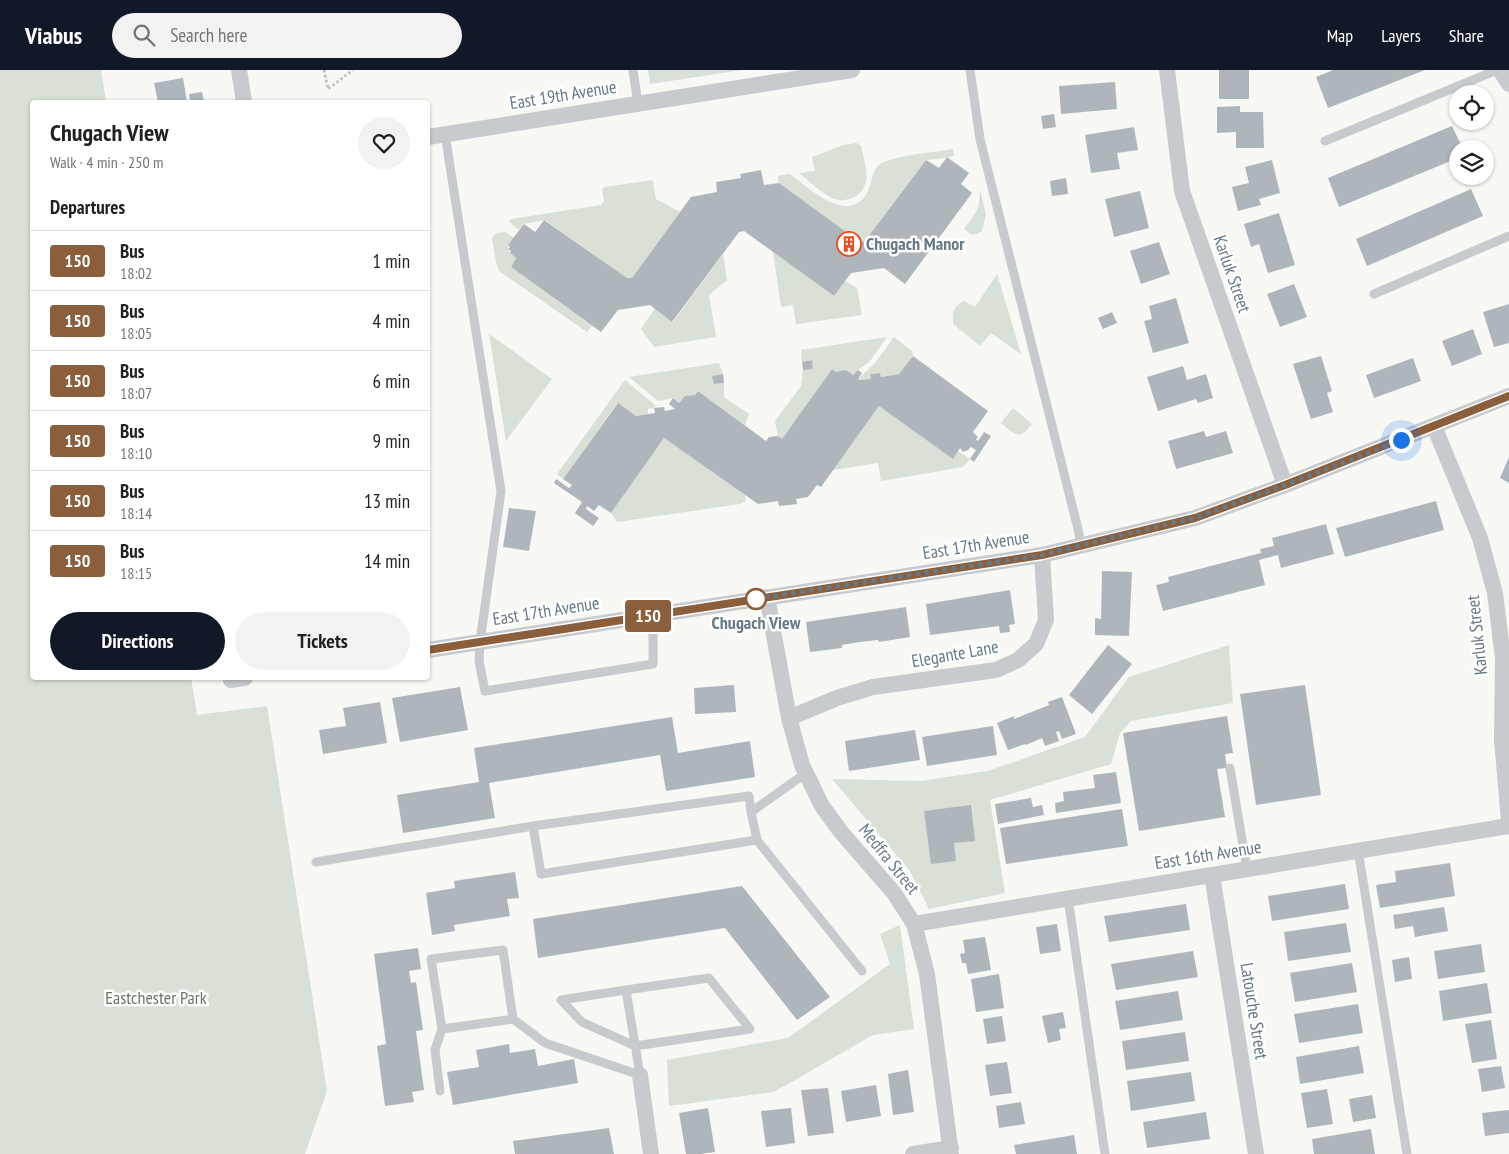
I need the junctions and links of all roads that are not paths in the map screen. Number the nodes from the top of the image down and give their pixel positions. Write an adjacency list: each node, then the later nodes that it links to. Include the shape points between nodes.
1 (239, 70): 9 (street)
2 (633, 70): 10 (lane)
3 (852, 70): 7 (street, East 19th Avenue)
4 (970, 70): 19 (lane, via 980,140)
5 (1167, 70): 18 (street, Karluk Street, via 1182,191)
6 (1499, 70): 8 (street); 13 (lane)
7 (834, 71): 10 (street, East 19th Avenue)
8 (1509, 84)
9 (244, 100)
10 (638, 104): 11 (street, East 19th Avenue)
11 (445, 134): 12 (street, East 19th Avenue); 23 (lane, via 502,491)
12 (430, 137)
13 (1325, 141)
14 (1509, 236): 15 (lane)
15 (1374, 294)
16 (1509, 396): 17 (street, East 17th Avenue)
17 (1434, 426): 18 (street, East 17th Avenue); 29 (street, Karluk Street, via 1480,538 1495,593 1502,658 1502,740)
18 (1285, 485): 19 (street, East 17th Avenue, via 1195,518)
19 (1080, 546): 20 (street, East 17th Avenue)
20 (1042, 555): 21 (street, East 17th Avenue); 25 (street, Elegante Lane, via 1046,620 1036,644 1018,660 996,670 873,688 837,698)
21 (768, 597): 22 (street, East 17th Avenue); 25 (street, Medfra Street)
22 (650, 615): 23 (street, East 17th Avenue); 23 (lane, via 653,664 485,692 479,661)
23 (480, 642): 24 (street, East 17th Avenue)
24 (430, 650)
25 (789, 718): 27 (street, Medfra Street)
26 (1230, 768): 35 (lane)
27 (806, 774): 28 (lane); 38 (street, Medfra Street, via 822,806 894,893)
28 (751, 812): 30 (lane, via 749,796); 32 (lane)
29 (1509, 820)
30 (533, 826): 32 (lane, via 541,874); 34 (lane)
31 (1509, 826): 33 (street, East 16th Avenue)
32 (757, 840): 39 (lane)
33 (1358, 850): 35 (street, East 16th Avenue); 51 (lane)
34 (316, 862)
35 (1247, 869): 36 (street, East 16th Avenue)
36 (1212, 874): 37 (street, East 16th Avenue); 50 (street, Latouche Street)
37 (1068, 898): 38 (street, East 16th Avenue); 49 (lane)
38 (914, 924): 46 (street, Medfra Street, via 927,974)
39 (862, 971)
40 (626, 990): 43 (lane); 43 (lane, via 561,1000 582,1022); 43 (lane, via 709,978 750,1029)
41 (513, 1019): 42 (lane); 42 (lane, via 503,950 431,960); 44 (lane, via 544,1043)
42 (442, 1029): 45 (lane, via 435,1050)
43 (635, 1046): 44 (lane)
44 (640, 1075): 47 (street)
45 (440, 1091)
46 (951, 1151): 48 (street)
47 (651, 1154)
48 (913, 1154)
49 (1105, 1154)
50 (1256, 1154)
51 (1407, 1154)

